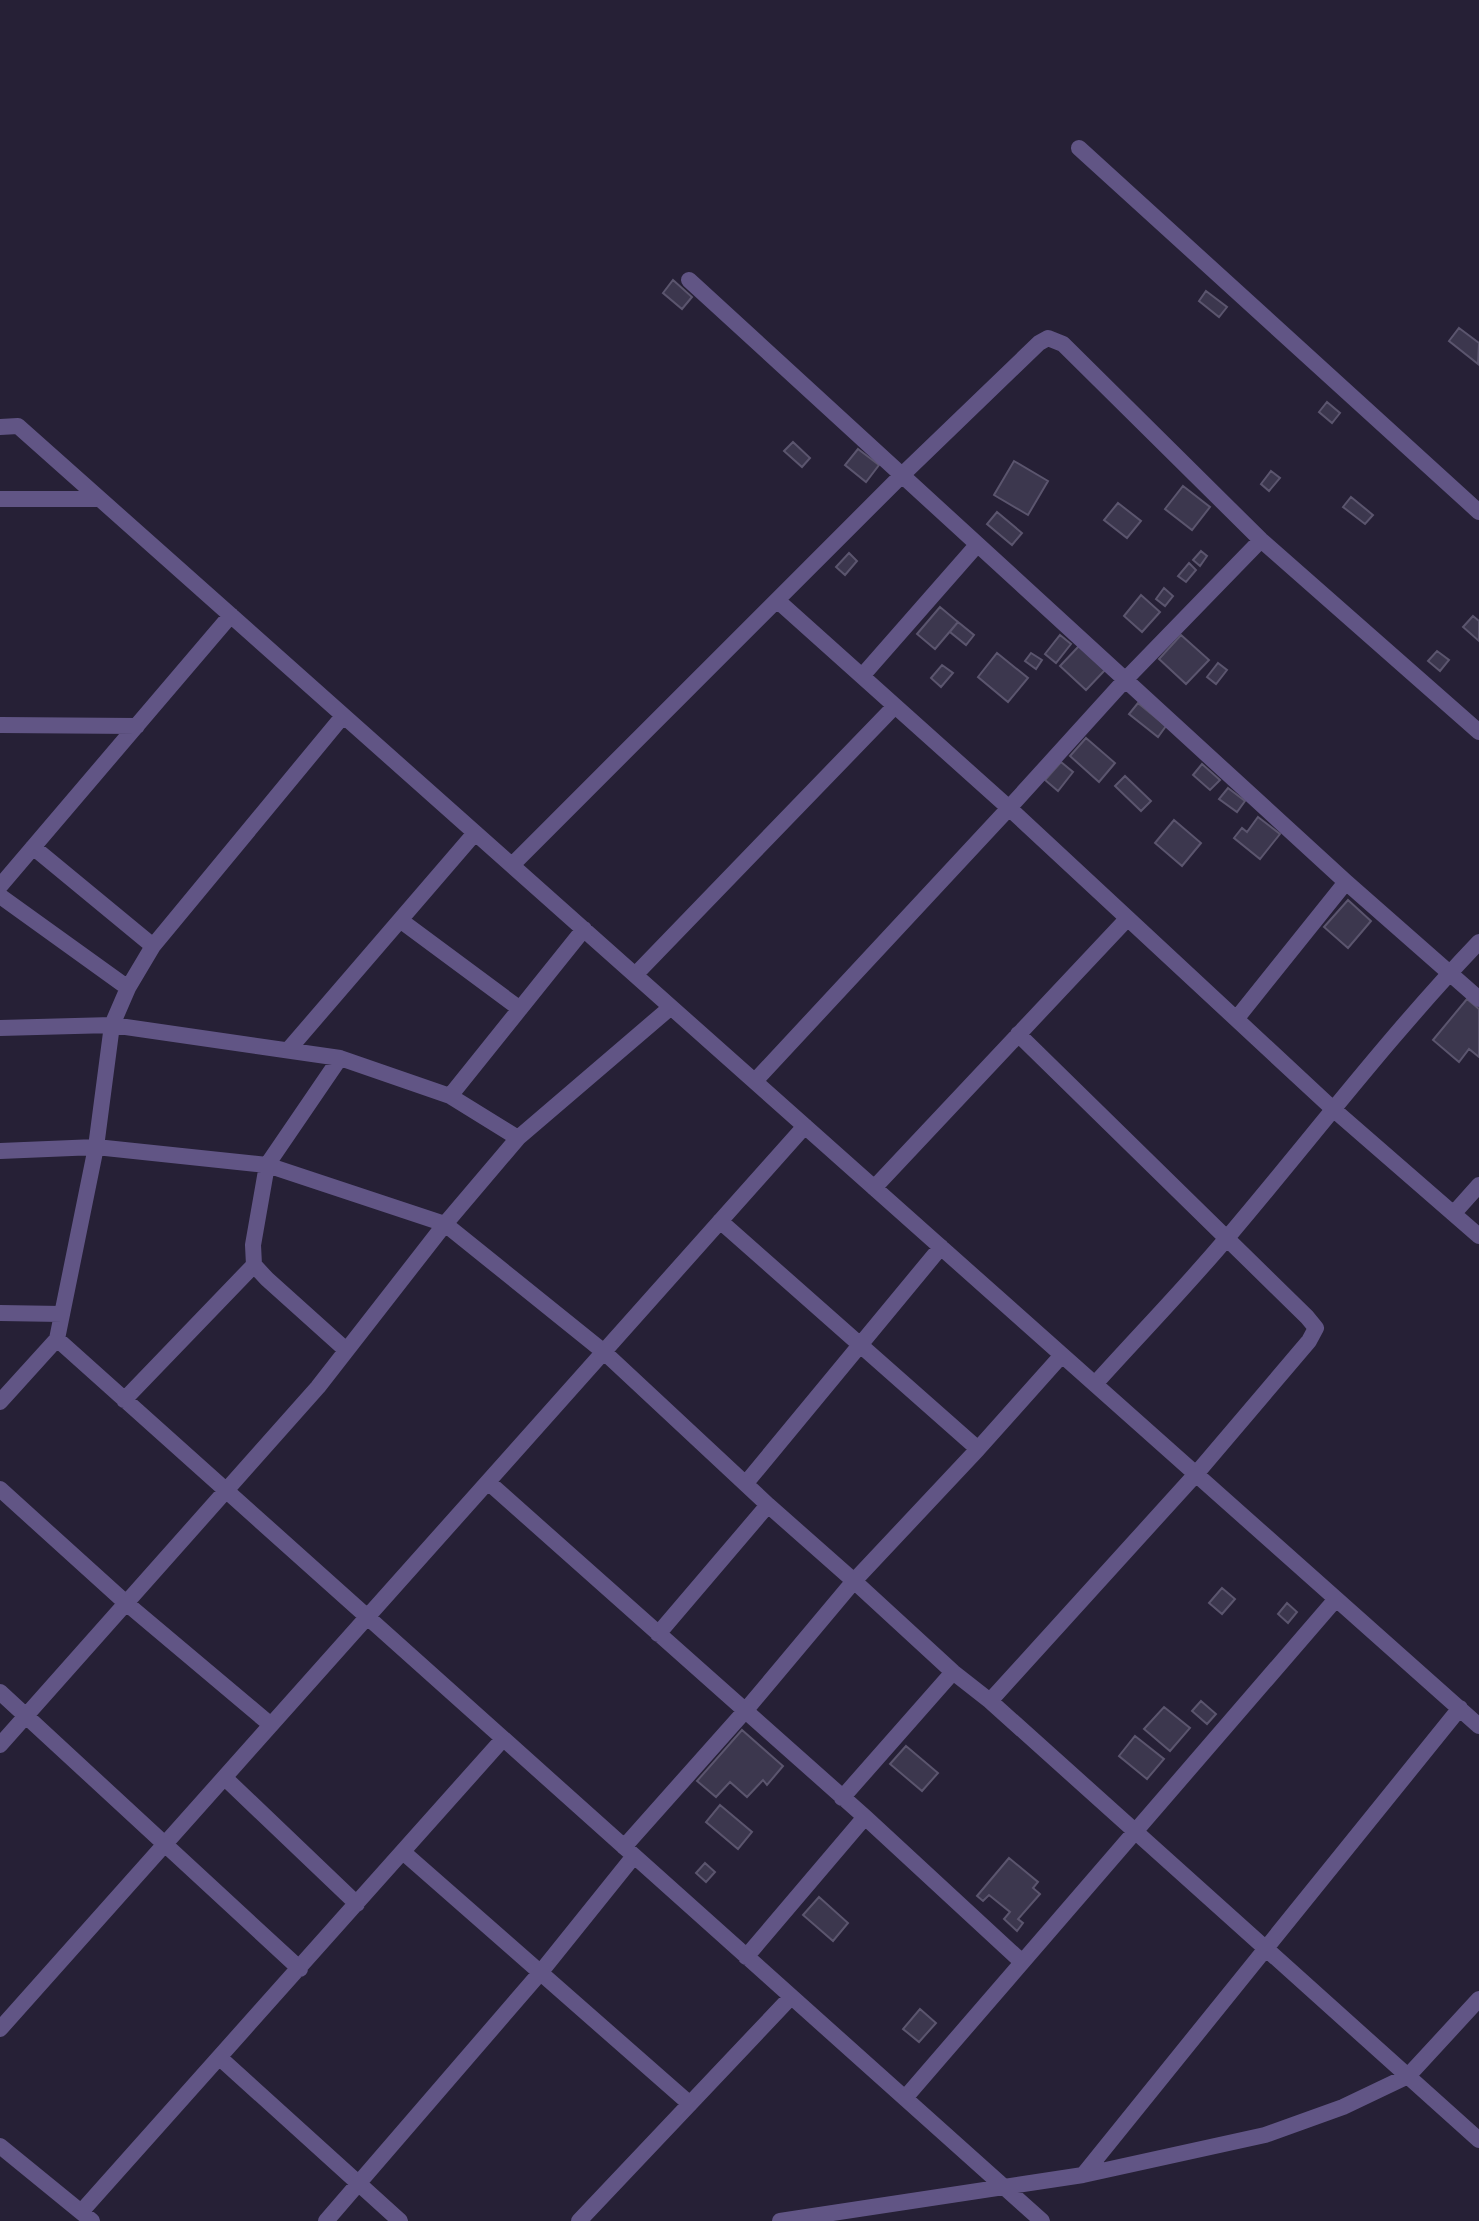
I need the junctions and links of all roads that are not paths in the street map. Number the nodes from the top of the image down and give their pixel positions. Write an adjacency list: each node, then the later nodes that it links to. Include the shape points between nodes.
1 (1079, 148): 7 (street)
2 (689, 281): 4 (street)
3 (0, 427): 6 (street, via 18,426)
4 (901, 476): 8 (street, via 1048,338 1063,344); 9 (street); 10 (street)
5 (0, 499): 6 (street)
6 (100, 499): 11 (street)
7 (1479, 512)
8 (1261, 540): 13 (street); 18 (street)
9 (977, 545): 12 (street); 13 (street)
10 (778, 601): 12 (street); 22 (street)
11 (231, 615): 15 (street); 17 (street)
12 (862, 676): 14 (street)
13 (1125, 680): 19 (street); 23 (street)
14 (895, 706): 19 (street); 32 (street)
15 (344, 716): 20 (street); 30 (street)
16 (0, 724): 17 (street)
17 (137, 726): 21 (street)
18 (1479, 732)
19 (1009, 808): 26 (street); 43 (street)
20 (475, 833): 22 (street); 27 (street)
21 (33, 847): 24 (street); 30 (street)
22 (512, 865): 28 (street)
23 (1346, 882): 31 (street); 37 (street)
24 (0, 886)
25 (0, 896): 33 (street)
26 (1127, 919): 37 (street); 40 (street)
27 (400, 920): 36 (street); 41 (street)
28 (584, 929): 32 (street); 36 (street)
29 (1479, 942): 31 (street)
30 (153, 946): 33 (street)
31 (1450, 973): 34 (street); 45 (street)
32 (635, 975): 35 (street)
33 (128, 988): 38 (street)
34 (1479, 999)
35 (671, 1007): 43 (street); 47 (street)
36 (520, 1009): 44 (street)
37 (1237, 1018): 45 (street)
38 (112, 1024): 39 (street); 41 (street); 48 (street)
39 (0, 1028)
40 (1018, 1034): 52 (street); 57 (street)
41 (289, 1049): 42 (street)
42 (340, 1058): 44 (street); 50 (street)
43 (755, 1082): 46 (street)
44 (450, 1096): 47 (street)
45 (1333, 1109): 53 (street); 57 (street)
46 (805, 1126): 52 (street); 54 (street)
47 (518, 1138): 55 (street)
48 (96, 1147): 49 (street); 50 (street); 61 (street)
49 (0, 1151)
50 (267, 1164): 55 (street); 59 (street, via 253,1245)
51 (1479, 1185): 53 (street)
52 (874, 1188): 58 (street)
53 (1454, 1213): 56 (street)
54 (720, 1221): 63 (street); 65 (street)
55 (445, 1224): 64 (street); 65 (street)
56 (1479, 1236)
57 (1227, 1239): 67 (street); 71 (street, via 1316,1328)
58 (940, 1247): 63 (street); 66 (street)
59 (254, 1265): 64 (street); 68 (street)
60 (0, 1313): 61 (street)
61 (62, 1314): 62 (street)
62 (57, 1339): 68 (street); 69 (street)
63 (862, 1344): 70 (street); 73 (street)
64 (346, 1350): 75 (street)
65 (604, 1352): 72 (street); 73 (street)
66 (1062, 1355): 67 (street); 70 (street)
67 (1095, 1384): 71 (street)
68 (124, 1399): 75 (street)
69 (0, 1402)
70 (978, 1449): 77 (street)
71 (1196, 1474): 78 (street); 84 (street)
72 (488, 1482): 80 (street); 81 (street)
73 (746, 1483): 76 (street)
74 (0, 1489): 79 (street)
75 (226, 1491): 79 (street); 80 (street)
76 (768, 1506): 77 (street); 81 (street)
77 (854, 1581): 82 (street); 86 (street)
78 (1336, 1598): 85 (street); 95 (street)
79 (126, 1603): 87 (street); 88 (street)
80 (367, 1617): 88 (street); 90 (street)
81 (658, 1634): 86 (street)
82 (953, 1672): 84 (street); 93 (street)
83 (0, 1692): 87 (street)
84 (990, 1701): 95 (street)
85 (1460, 1708): 89 (street); 100 (street)
86 (745, 1711): 93 (street); 98 (street)
87 (26, 1715): 91 (street); 96 (street)
88 (271, 1725): 92 (street)
89 (1479, 1726)
90 (503, 1739): 97 (street); 98 (street)
91 (0, 1745)
92 (225, 1778): 96 (street); 99 (street)
93 (842, 1798): 94 (street)
94 (865, 1817): 101 (street); 102 (street)
95 (1135, 1831): 100 (street); 102 (street)
96 (165, 1846): 103 (street); 107 (street)
97 (404, 1852): 99 (street); 104 (street)
98 (629, 1852): 101 (street); 104 (street)
99 (357, 1904): 103 (street)
100 (1265, 1946): 109 (street); 114 (street)
101 (746, 1957): 105 (street)
102 (1022, 1962): 110 (street)
103 (300, 1969): 108 (street)
104 (540, 1973): 111 (street); 115 (street)
105 (791, 1997): 110 (street); 111 (street)
106 (1479, 1999): 109 (street)
107 (0, 2029)
108 (220, 2058): 115 (street); 117 (street)
109 (1408, 2076): 112 (street); 114 (street, via 1343,2108 1265,2135)
110 (905, 2098): 116 (street)
111 (690, 2104): 120 (street)
112 (1479, 2140)
113 (0, 2146): 117 (street)
114 (1083, 2175): 116 (street)
115 (358, 2184): 118 (street); 119 (street)
116 (1006, 2188): 121 (street); 122 (street)
117 (86, 2216)
118 (326, 2221)
119 (400, 2221)
120 (579, 2221)
121 (786, 2221)
122 (1042, 2221)

